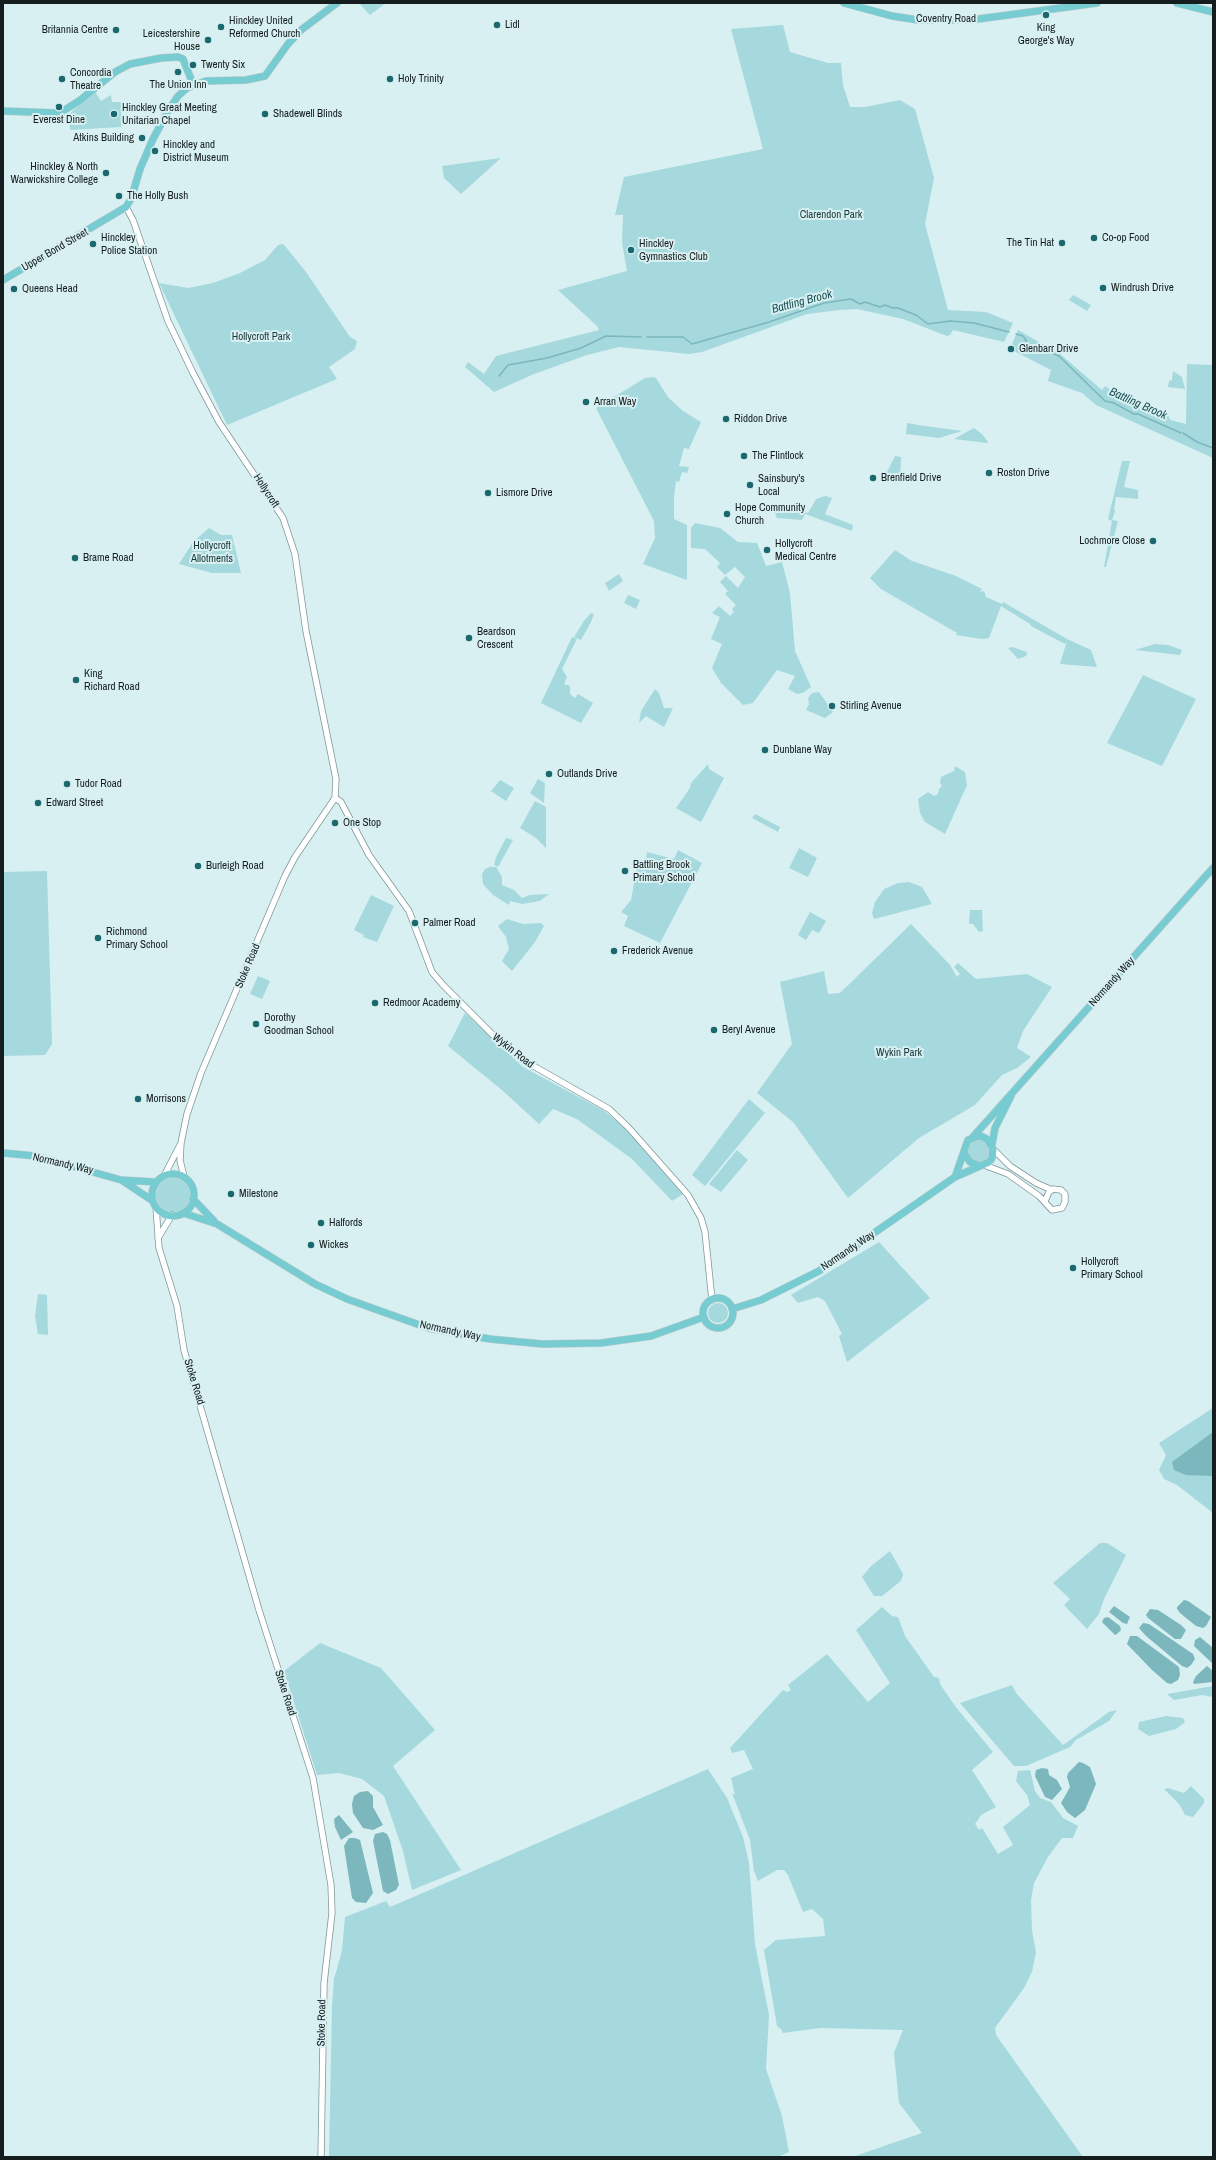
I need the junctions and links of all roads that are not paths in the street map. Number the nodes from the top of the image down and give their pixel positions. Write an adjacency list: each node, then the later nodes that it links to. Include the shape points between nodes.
1 (337, 3): 6 (main road, via 301,30 266,76)
2 (844, 3): 3 (main road, Coventry Road, via 918,20 970,20)
3 (1096, 3)
4 (1177, 3): 5 (main road)
5 (1213, 12)
6 (193, 84): 7 (main road, via 181,58 161,58 130,64 115,72 63,111); 8 (main road, via 178,96 168,111 148,149)
7 (3, 111)
8 (126, 207): 9 (main road, Upper Bond Street); 10 (street, Hollycroft, via 134,220 168,321 193,374 220,422 283,518 294,554 306,631 336,779)
9 (3, 280)
10 (335, 798): 14 (street, Stoke Road, via 285,876 201,1074 187,1114); 32 (street, Wykin Road, via 341,802 369,855 409,911 432,972 443,985 483,1026 523,1060 609,1109 630,1128 688,1195 701,1218 705,1232)
11 (1213, 868): 12 (main road, Normandy Way)
12 (1011, 1096): 13 (main road, Normandy Way, via 1003,1101); 15 (main road, Normandy Way, via 995,1128)
13 (972, 1138): 15 (main road, via 983,1137); 17 (main road, via 966,1144)
14 (181, 1143): 19 (street, Stoke Road); 20 (street, Stoke Road, via 180,1160)
15 (993, 1146): 18 (main road, via 992,1158); 24 (street, via 1010,1166)
16 (3, 1153): 22 (main road, Normandy Way, via 36,1156)
17 (964, 1153): 18 (main road, via 970,1162); 21 (main road)
18 (982, 1165): 21 (main road, Normandy Way); 26 (street, via 1008,1174)
19 (164, 1176): 20 (main road, via 172,1174); 23 (main road)
20 (184, 1177): 25 (main road, via 193,1188)
21 (955, 1177): 33 (main road, Normandy Way, via 819,1271 761,1300)
22 (121, 1180): 23 (main road, Normandy Way); 27 (main road, Normandy Way)
23 (156, 1182): 27 (main road, via 152,1195)
24 (1052, 1190): 26 (street); 26 (street, via 1061,1190 1065,1194 1064,1205 1054,1211 1047,1207)
25 (193, 1199): 28 (main road, via 190,1207); 30 (main road, Normandy Way)
26 (1045, 1201)
27 (155, 1204): 29 (main road, via 161,1211); 31 (street, Stoke Road)
28 (184, 1212): 29 (main road); 30 (main road, Normandy Way)
29 (172, 1215): 31 (street, via 160,1232)
30 (217, 1224): 34 (main road, Normandy Way, via 315,1284 353,1301 428,1328 490,1339 542,1344 601,1343 651,1336)
31 (158, 1241): 35 (street, Stoke Road, via 177,1306 184,1350 251,1581 313,1778 331,1885 332,1913 323,1990)
32 (712, 1300): 33 (main road, via 726,1301); 34 (main road, via 705,1307)
33 (732, 1308): 34 (main road, via 730,1321 720,1328 708,1324)
34 (704, 1316)
35 (320, 2157)

